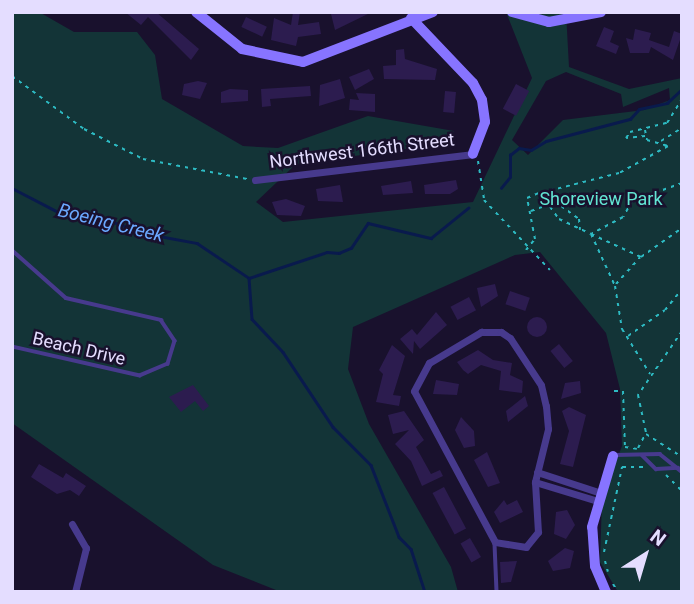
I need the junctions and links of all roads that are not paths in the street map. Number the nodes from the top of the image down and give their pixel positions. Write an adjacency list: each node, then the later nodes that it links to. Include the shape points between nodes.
1 (196, 12): 5 (street, via 242,49 283,61 323,56)
2 (433, 12): 5 (street)
3 (512, 12): 4 (street, via 549,22)
4 (601, 12)
5 (411, 18): 6 (street, via 472,83 482,100 485,122)
6 (472, 155): 7 (street, Northwest 166th Street)
7 (255, 180)
8 (12, 250): 9 (lane, Beach Drive, via 66,298 161,320 175,341 168,364 140,376)
9 (12, 347)
10 (619, 455): 11 (lane); 15 (street)
11 (640, 455): 12 (lane, via 656,469); 12 (lane, via 660,454)
12 (680, 470)
13 (537, 472): 14 (street); 15 (street); 17 (street, via 548,429 541,384 501,332 481,332 457,343 422,371 414,391)
14 (535, 482): 15 (street); 17 (street, via 535,541 517,547)
15 (599, 497): 20 (street, via 591,549)
16 (72, 524): 18 (street, via 86,548)
17 (495, 542): 19 (lane)
18 (75, 592)
19 (497, 592)
20 (606, 592)

